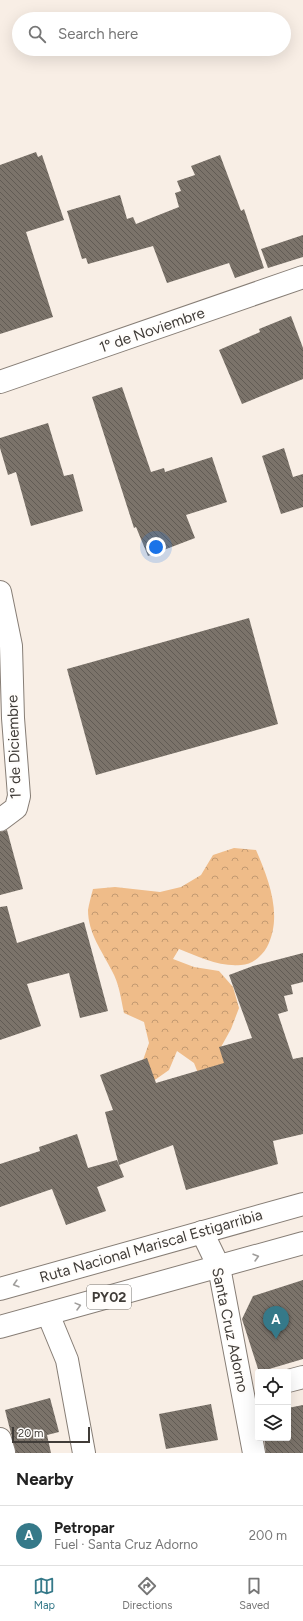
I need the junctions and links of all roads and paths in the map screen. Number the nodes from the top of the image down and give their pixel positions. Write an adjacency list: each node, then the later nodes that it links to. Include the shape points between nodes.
1 (303, 277): 2 (main road, 1º de Noviembre)
2 (0, 382)
3 (0, 592): 4 (main road, 1º de Diciembre, via 11,646 19,796)
4 (8, 814)
5 (303, 1204): 6 (main road, Ruta Nacional Mariscal Estigarribia / PY02)
6 (202, 1232): 8 (main road, Santa Cruz Adorno); 9 (main road, Ruta Nacional Mariscal Estigarribia / PY02, one-way to 9)
7 (303, 1243): 8 (main road, PY02, one-way to 7)
8 (219, 1267): 10 (main road, PY02, one-way to 8); 14 (main road, Santa Cruz Adorno)
9 (0, 1289)
10 (48, 1314): 11 (main road, PY02); 15 (main road, via 67,1360)
11 (0, 1327)
12 (303, 1377): 13 (main road)
13 (291, 1380)
14 (251, 1392): 16 (main road, Santa Cruz Adorno)
15 (84, 1453)
16 (254, 1453)

